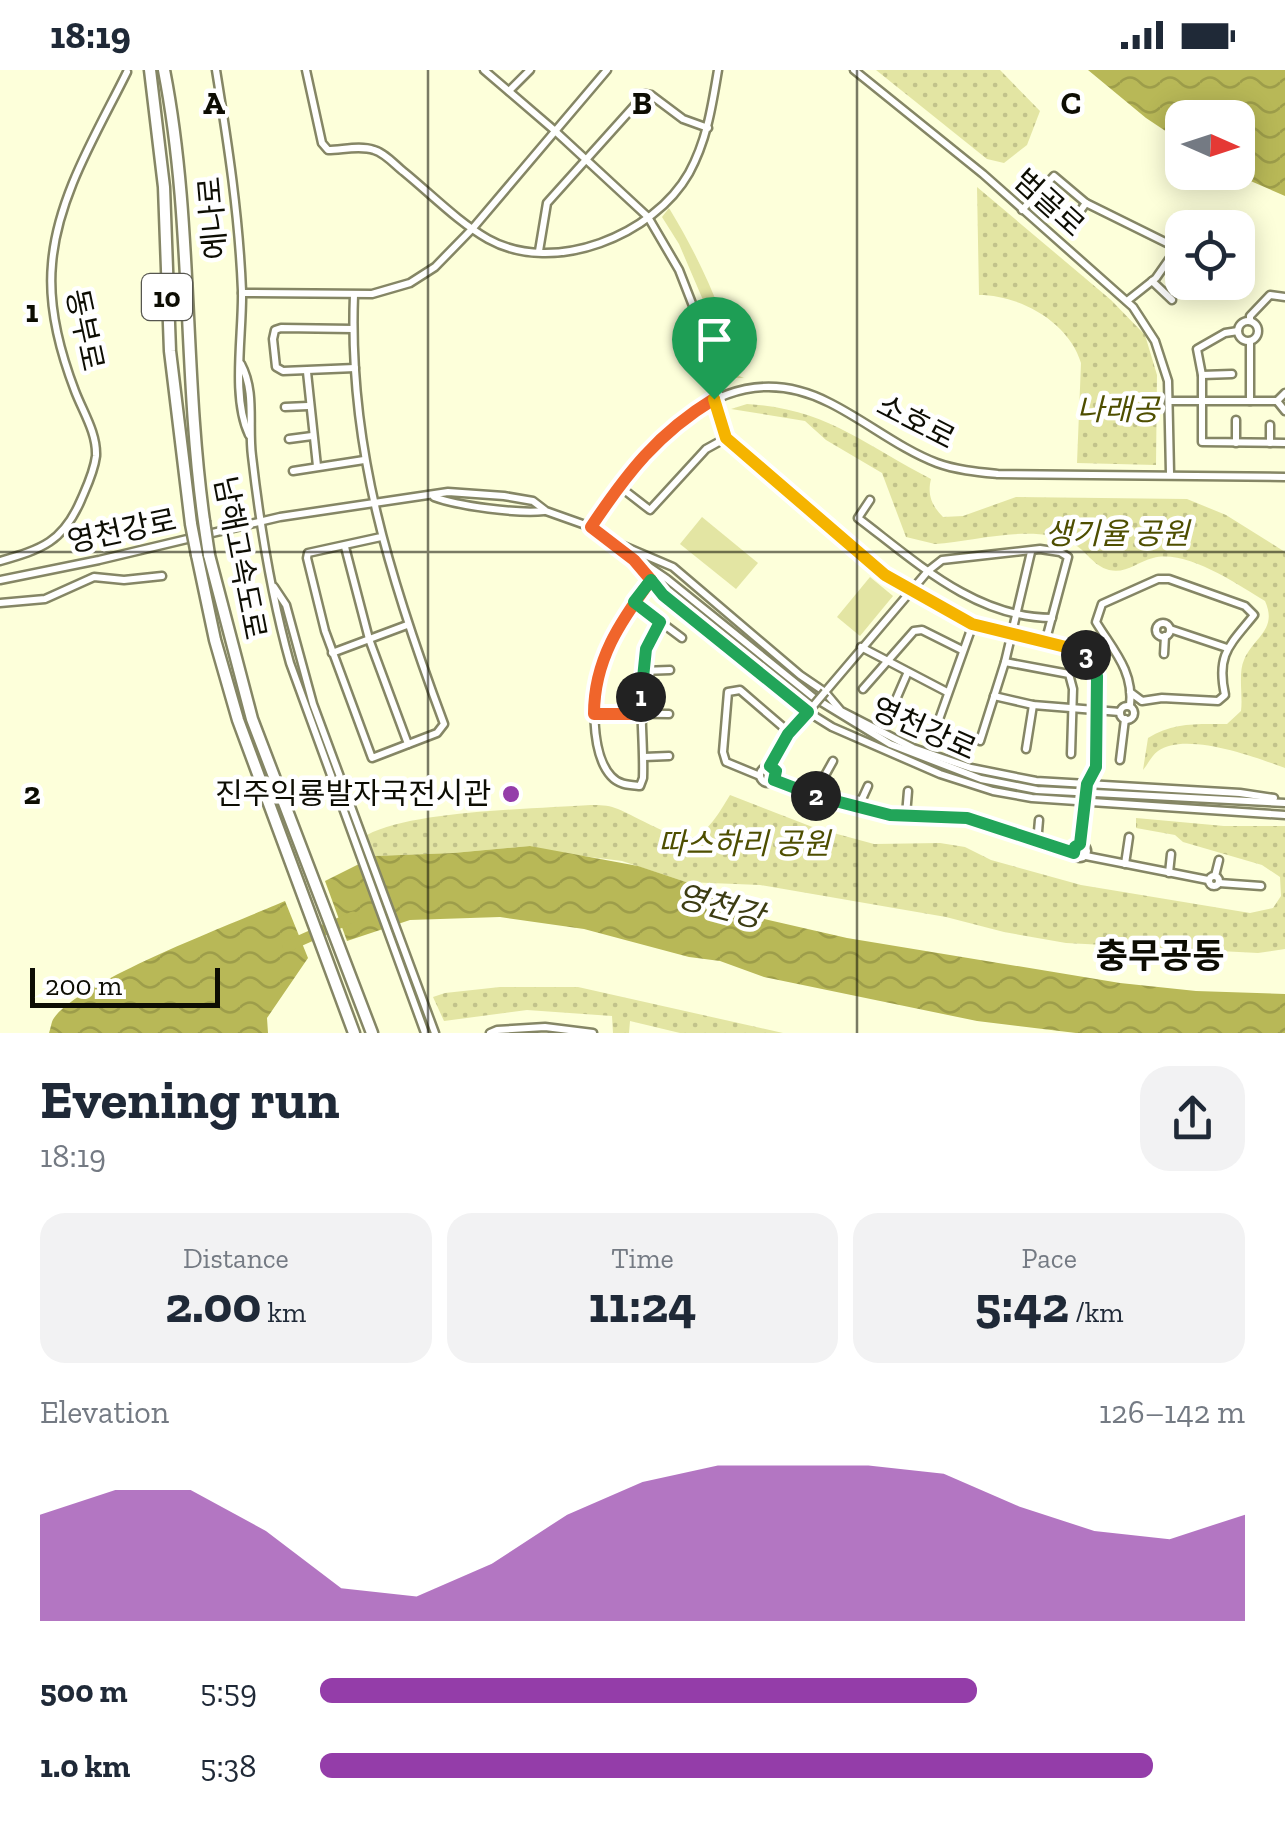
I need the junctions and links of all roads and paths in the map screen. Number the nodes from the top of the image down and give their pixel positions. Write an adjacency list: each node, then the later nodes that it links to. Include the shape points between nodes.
1 (150, 70): 70 (highway, 남해고속도로 / 10, bridge, via 164,187 170,351 191,524)
2 (164, 70): 70 (highway, 남해고속도로 / 10, bridge, via 180,196)
3 (216, 70): 24 (street, 에나로, via 236,192)
4 (306, 70): 19 (street, via 325,148 378,150)
5 (484, 70): 11 (street)
6 (530, 70): 11 (street)
7 (607, 70): 13 (street)
8 (718, 70): 12 (street)
9 (854, 70): 16 (street, 범골로)
10 (127, 72): 71 (street, 동부로, via 69,195 52,263 56,327 94,436 92,474 61,534)
11 (509, 91): 13 (street)
12 (708, 128): 14 (street, via 645,94); 17 (street, via 687,176)
13 (554, 130): 14 (street); 19 (street)
14 (588, 160): 17 (street); 21 (street, via 547,203)
15 (1086, 203): 16 (street, via 1054,176); 18 (street); 20 (street)
16 (1022, 210): 28 (street, 범골로)
17 (648, 217): 21 (street, via 592,246); 38 (street, via 702,329)
18 (1073, 222)
19 (473, 228): 21 (street, via 489,240); 26 (street, via 436,267 410,283)
20 (1165, 242)
21 (540, 251)
22 (1165, 266): 23 (street)
23 (1152, 280): 25 (street); 28 (street)
24 (242, 293): 26 (street); 64 (street, 에나로, via 244,424)
25 (1165, 293)
26 (354, 295): 30 (street)
27 (1285, 297): 29 (street, via 1270,295)
28 (1127, 301): 39 (street, 범골로, via 1155,341)
29 (1250, 321): 31 (street); 32 (street, via 1258,333)
30 (353, 329): 33 (street); 34 (street, via 275,330 276,367)
31 (1238, 331): 32 (street); 36 (street, via 1197,348)
32 (1250, 341): 41 (street)
33 (355, 368): 34 (street); 54 (street)
34 (306, 372): 43 (street)
35 (1232, 374): 36 (street)
36 (1202, 375): 40 (street)
37 (1285, 393): 42 (street)
38 (714, 399): 49 (street); 57 (street, 소호로, via 766,388 800,392 938,463 967,470); 59 (street, 소호로, via 662,434)
39 (1169, 401): 40 (street); 57 (street, 범골로)
40 (1202, 401): 41 (street); 51 (street, via 1202,442)
41 (1250, 401): 42 (street)
42 (1277, 401): 45 (street)
43 (309, 406): 44 (street); 48 (street)
44 (285, 407)
45 (1285, 410)
46 (1236, 420): 51 (street)
47 (1270, 425): 52 (street)
48 (312, 436): 50 (street); 55 (street)
49 (726, 438): 59 (street, via 706,449 650,510); 76 (street)
50 (290, 439)
51 (1236, 443): 52 (street)
52 (1270, 443): 53 (street)
53 (1285, 443)
54 (364, 460): 55 (street); 62 (street)
55 (317, 466): 56 (street)
56 (293, 471)
57 (1170, 473): 58 (street, 소호로)
58 (1285, 477)
59 (619, 486): 65 (street, 소호로)
60 (431, 496): 62 (street, 영천강로); 63 (street, 영천강로); 63 (street, 영천강로, via 504,496)
61 (870, 500): 72 (street, via 858,518)
62 (373, 503): 64 (street, 영천강로); 66 (street)
63 (546, 510): 65 (street, 영천강로)
64 (260, 522): 74 (street, 영천강로); 148 (street, 에나로, via 273,586 286,605 313,704)
65 (591, 527): 67 (street, 영천강로)
66 (381, 537): 68 (street); 83 (street)
67 (604, 537): 75 (street, 영천강로); 100 (street, 영천강로, via 673,567); 132 (street, 영천강로, via 828,708 936,762 1037,790)
68 (345, 546): 86 (street); 91 (street, via 307,558)
69 (1030, 552): 72 (street, via 942,560); 79 (street); 80 (street, via 1068,557)
70 (203, 555): 149 (highway, 남해고속도로 / 10, via 214,640 238,720); 150 (highway, 남해고속도로 / 10, via 252,719)
71 (0, 561)
72 (928, 572): 76 (street); 79 (street, via 978,601)
73 (162, 576): 78 (street, via 94,576 45,599)
74 (0, 580)
75 (651, 580): 77 (street); 110 (street, 영천강로)
76 (911, 592): 82 (street); 88 (street)
77 (634, 602): 81 (street); 111 (street, via 600,666)
78 (0, 603)
79 (1014, 612): 80 (street); 84 (street)
80 (1052, 618): 87 (street)
81 (660, 622): 85 (street); 95 (street)
82 (972, 624): 84 (street); 90 (street)
83 (407, 625): 86 (street); 117 (street, via 444,724)
84 (1009, 636): 87 (street); 93 (street)
85 (682, 638)
86 (369, 639): 91 (street); 117 (street)
87 (1045, 643): 108 (street, via 1082,651 1092,662)
88 (861, 648): 94 (street); 100 (street)
89 (1226, 648): 92 (street, via 1168,633); 99 (street, via 1254,615 1245,606 1158,579 1102,604 1096,622 1121,658); 103 (street, via 1225,695 1218,702)
90 (962, 650): 94 (street, via 922,630); 101 (street)
91 (332, 652): 117 (street, via 372,758)
92 (1164, 654)
93 (1004, 662): 102 (street); 107 (street, via 1066,672 1073,680)
94 (888, 664): 97 (street); 98 (street)
95 (642, 670): 96 (street); 112 (street)
96 (670, 670)
97 (908, 674): 101 (street); 105 (street)
98 (862, 688)
99 (1129, 688): 104 (street); 109 (street)
100 (825, 692): 110 (street, bridge); 127 (street, 영천강로, via 841,711 944,760)
101 (946, 692): 114 (street)
102 (994, 696): 106 (street); 116 (street)
103 (1152, 700): 104 (street); 109 (street)
104 (1142, 701): 109 (street)
105 (894, 704)
106 (1033, 705): 107 (street); 118 (street)
107 (1073, 707): 108 (street); 119 (street)
108 (1097, 710): 109 (street); 127 (street, via 1096,767)
109 (1127, 711): 122 (street)
110 (808, 712): 115 (street); 131 (street, 영천강로, via 970,785)
111 (594, 714): 112 (street); 121 (street, via 602,759 613,778 640,786)
112 (642, 714): 113 (street); 121 (street)
113 (669, 714)
114 (937, 725)
115 (790, 732): 124 (street); 125 (street, via 740,690 728,692 726,762)
116 (980, 742)
117 (408, 744)
118 (1026, 750)
119 (1071, 754)
120 (669, 756): 121 (street)
121 (644, 757)
122 (1120, 760)
123 (833, 761): 130 (street)
124 (770, 766): 125 (street); 126 (street)
125 (760, 776): 126 (street)
126 (774, 780): 130 (street)
127 (1087, 784): 131 (street, bridge); 132 (street, 영천강로, via 1240,792)
128 (868, 786): 133 (street)
129 (908, 791): 135 (street)
130 (814, 795): 133 (street)
131 (1086, 802): 134 (street, 영천강로); 139 (street)
132 (1285, 802)
133 (858, 808): 135 (street)
134 (1285, 815)
135 (906, 816): 138 (street, via 967,818)
136 (1039, 820): 138 (street)
137 (1129, 837): 144 (street)
138 (1038, 843): 140 (street)
139 (1080, 844): 140 (street); 142 (street)
140 (1074, 853): 142 (street)
141 (1171, 854): 145 (street)
142 (1086, 856): 144 (street)
143 (1218, 860): 146 (street)
144 (1125, 864): 145 (street)
145 (1169, 872): 146 (street)
146 (1214, 879): 147 (street)
147 (1262, 886)
148 (419, 1007): 151 (street); 152 (street)
149 (354, 1033)
150 (372, 1033)
151 (424, 1033)
152 (435, 1033)
153 (490, 1033): 154 (street, via 545,1027)
154 (593, 1033)

